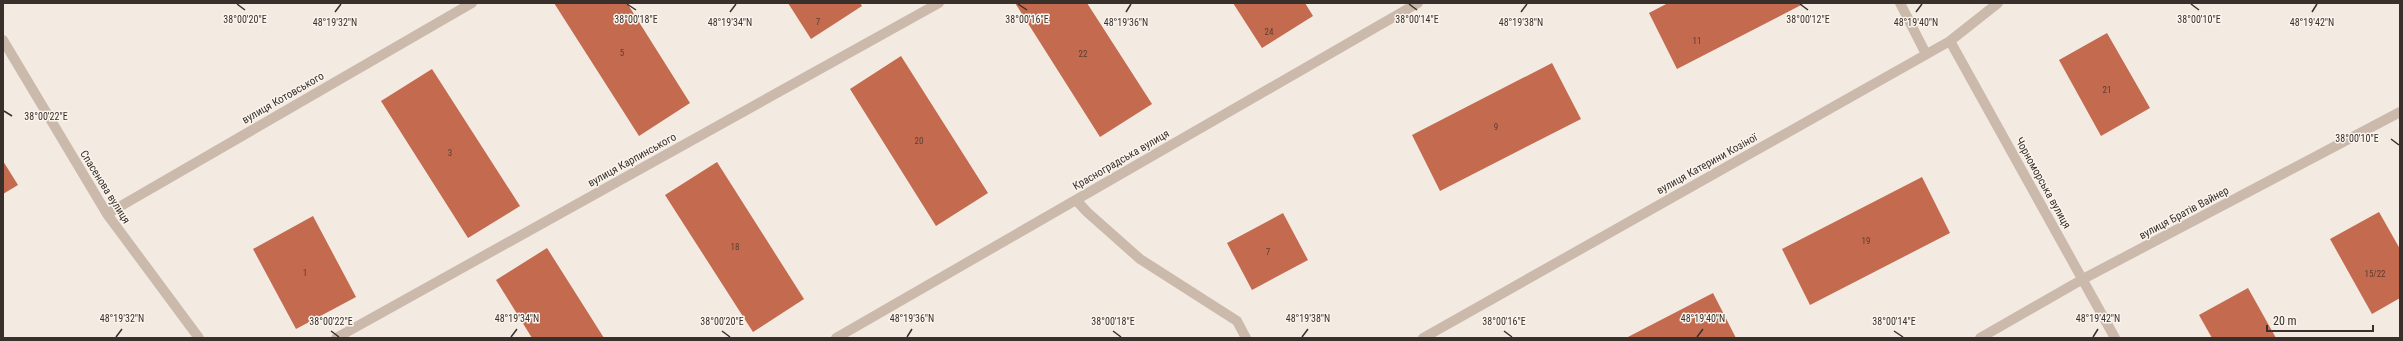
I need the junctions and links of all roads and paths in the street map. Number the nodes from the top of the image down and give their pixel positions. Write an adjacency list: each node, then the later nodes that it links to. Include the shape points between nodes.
1 (472, 3): 11 (street, вулиця Котовського)
2 (939, 3): 14 (street, вулиця Карпинського)
3 (1418, 3): 10 (street, Красноградська вулиця)
4 (1900, 3): 8 (street)
5 (1998, 3): 7 (street, вулиця Катерини Козіної)
6 (3, 40): 11 (street, Спасенова вулиця)
7 (1950, 41): 8 (street, вулиця Катерини Козіної); 12 (street, Чорноморська вулиця)
8 (1926, 54): 17 (street, вулиця Катерини Козіної)
9 (2400, 112): 12 (street, вулиця Братів Вайнер)
10 (1076, 200): 15 (street, Красноградська вулиця); 16 (street, via 1140,259 1238,321)
11 (107, 214): 13 (street, Спасенова вулиця)
12 (2083, 279): 18 (street, вулиця Братів Вайнер); 19 (street, Чорноморська вулиця)
13 (199, 338)
14 (336, 338)
15 (836, 338)
16 (1246, 338)
17 (1422, 338)
18 (1980, 338)
19 (2115, 338)

